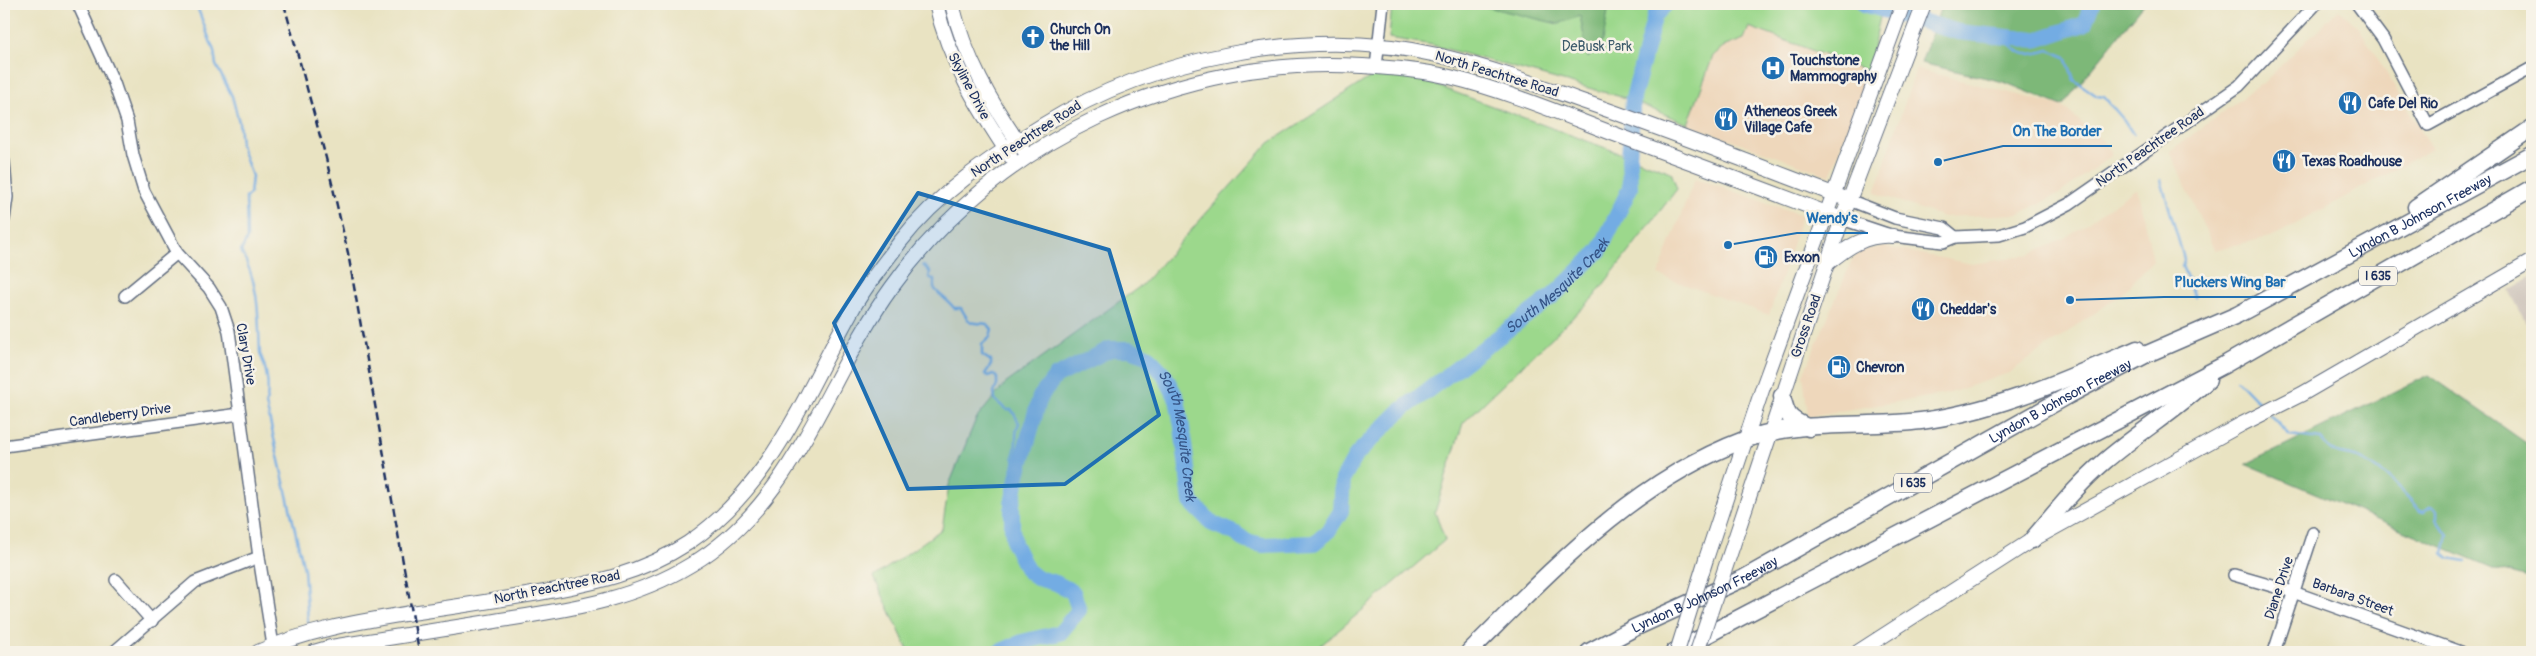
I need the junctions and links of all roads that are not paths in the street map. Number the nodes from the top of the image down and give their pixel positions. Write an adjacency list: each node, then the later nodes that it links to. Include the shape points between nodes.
1 (78, 4): 32 (street, Clary Drive, via 114,83 144,191)
2 (936, 4): 17 (main road, Skyline Drive, via 962,78)
3 (952, 4): 15 (main road, Skyline Drive, via 981,84)
4 (1383, 4): 9 (street)
5 (1904, 4): 12 (main road, Gross Road)
6 (1924, 4): 13 (main road, Gross Road)
7 (2316, 4): 30 (street, North Peachtree Road, via 2239,86 2069,204 2016,230 1982,237)
8 (2357, 4): 11 (street, via 2383,40 2428,125)
9 (1378, 47): 10 (street); 15 (main road, North Peachtree Road, via 1287,46 1219,56 1179,66 1099,94); 16 (main road, North Peachtree Road, via 1442,56 1494,71)
10 (1376, 67): 19 (main road, North Peachtree Road, via 1293,66 1252,70 1188,84 1108,112); 22 (main road, North Peachtree Road, via 1448,77 1519,98)
11 (2532, 68)
12 (1876, 80): 13 (main road); 24 (main road, Gross Road)
13 (1896, 80): 25 (main road, Gross Road)
14 (2532, 128): 31 (highway)
15 (1017, 141): 17 (main road, North Peachtree Road); 19 (main road, Skyline Drive)
16 (1709, 147): 22 (main road); 24 (main road, North Peachtree Road)
17 (1006, 149): 21 (main road, Skyline Drive); 36 (main road, North Peachtree Road, via 962,180 904,237)
18 (2532, 154): 31 (highway, Lyndon B Johnson Freeway / I 635)
19 (1027, 155): 21 (main road, North Peachtree Road)
20 (4, 162): 27 (street, via 7,197)
21 (1015, 163): 38 (main road, North Peachtree Road, via 973,197 918,252)
22 (1700, 165): 26 (main road, North Peachtree Road)
23 (2532, 188): 41 (highway, I 635)
24 (1834, 194): 25 (main road, North Peachtree Road); 26 (main road, Gross Road)
25 (1849, 200): 28 (main road, Gross Road); 30 (street, North Peachtree Road, via 1895,218 1944,228)
26 (1826, 213): 28 (main road, North Peachtree Road); 39 (main road, Gross Road)
27 (4, 219)
28 (1842, 219): 29 (street, North Peachtree Road); 34 (main road, Gross Road)
29 (1893, 236): 30 (street, North Peachtree Road, via 1943,242); 34 (main road, via 1868,238 1848,247)
30 (1954, 237)
31 (2364, 245): 37 (highway, Lyndon B Johnson Freeway / I 635)
32 (178, 252): 35 (street); 43 (street, Clary Drive, via 221,307 229,331)
33 (2532, 261): 49 (main road, via 2302,394)
34 (1826, 265): 40 (main road, Gross Road)
35 (124, 296)
36 (854, 306): 38 (main road); 55 (main road, North Peachtree Road, via 775,454 737,502 684,546 652,563 598,582 332,626)
37 (2237, 315): 44 (highway, via 2146,345 1996,405 1920,421); 60 (highway, Lyndon B Johnson Freeway / I 635, via 2147,354 1744,578)
38 (872, 316): 58 (main road, North Peachtree Road, via 784,475 751,516 723,543 695,563 660,582 603,602)
39 (1779, 343): 40 (main road); 46 (main road, Gross Road)
40 (1798, 349): 42 (main road, Gross Road)
41 (2224, 365): 49 (highway, via 2185,402 2104,461 2065,500); 61 (highway, I 635)
42 (1782, 396): 44 (highway, via 1793,421); 45 (main road, Gross Road)
43 (240, 414): 47 (street, Candleberry Drive); 50 (street, Clary Drive)
44 (1809, 428): 45 (highway)
45 (1769, 432): 46 (highway); 62 (main road, Gross Road, bridge)
46 (1745, 439): 59 (highway, via 1675,474 1615,514 1558,564); 61 (main road, Gross Road, bridge)
47 (4, 446)
48 (2313, 533): 53 (street, Diane Drive)
49 (2032, 540): 63 (main road)
50 (259, 557): 54 (street, via 195,582); 55 (street, Clary Drive)
51 (2234, 575): 53 (street, Barbara Street)
52 (116, 580): 54 (street)
53 (2293, 592): 64 (street, Diane Drive); 65 (street, Barbara Street)
54 (152, 621): 56 (street)
55 (274, 649): 57 (main road, North Peachtree Road)
56 (114, 652)
57 (258, 652)
58 (314, 652)
59 (1469, 652)
60 (1589, 652)
61 (1676, 652)
62 (1697, 652)
63 (1858, 652)
64 (2274, 652)
65 (2461, 652)

